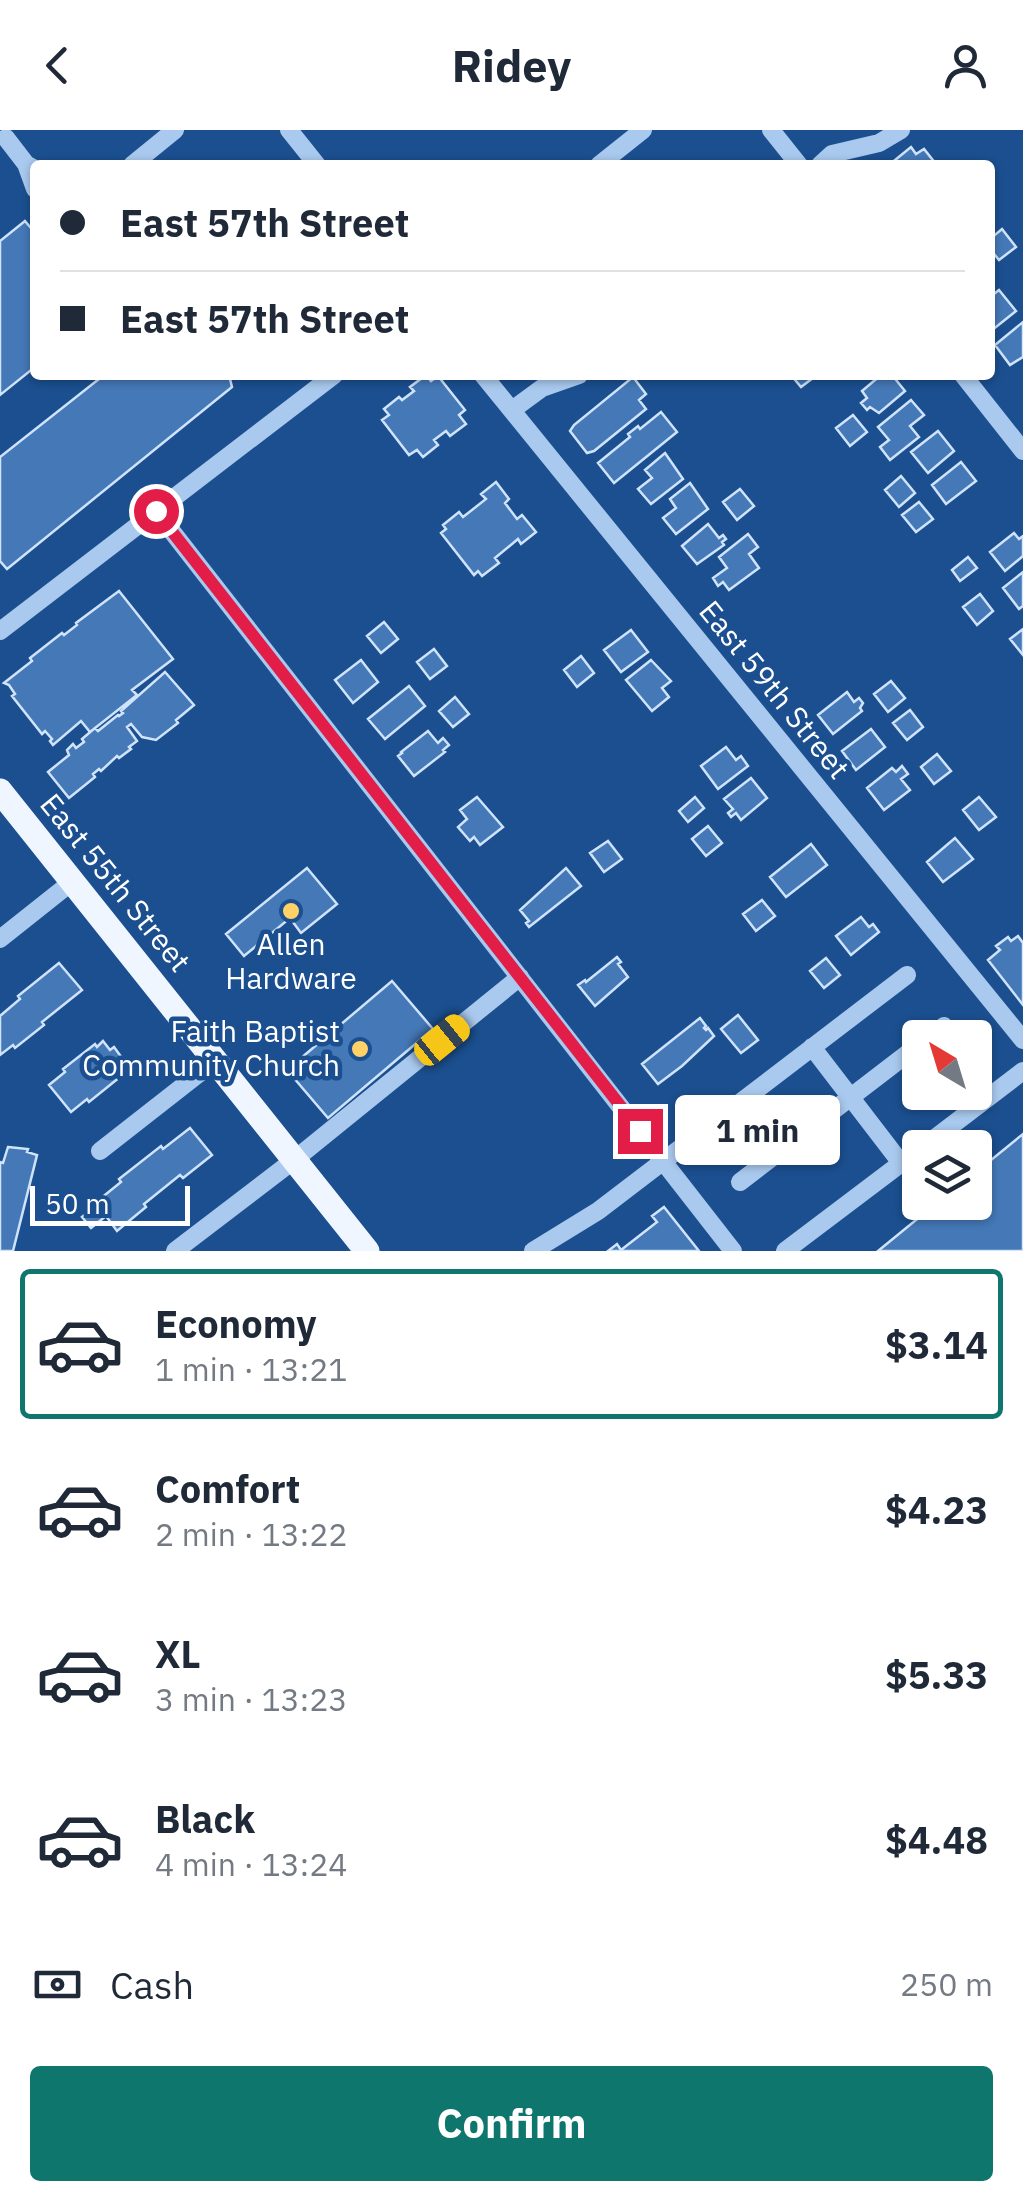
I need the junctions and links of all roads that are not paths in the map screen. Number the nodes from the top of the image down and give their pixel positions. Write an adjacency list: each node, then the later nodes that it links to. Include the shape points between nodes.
1 (175, 130): 7 (street)
2 (290, 130): 8 (street)
3 (643, 130): 9 (street)
4 (771, 130): 10 (street)
5 (901, 130): 11 (street)
6 (7, 137): 12 (street)
7 (138, 160)
8 (313, 160)
9 (606, 160)
10 (795, 160)
11 (825, 160)
12 (30, 165)
13 (327, 380): 19 (street)
14 (487, 380): 17 (street, East 59th Street)
15 (565, 380): 17 (street)
16 (967, 380): 18 (street)
17 (512, 410): 26 (street, East 59th Street)
18 (1023, 451)
19 (156, 511): 20 (street); 25 (street)
20 (0, 632)
21 (0, 790): 22 (main road, East 55th Street)
22 (73, 881): 23 (street); 29 (main road, East 55th Street)
23 (0, 939)
24 (907, 975): 27 (street)
25 (520, 977): 34 (street); 35 (street)
26 (1023, 1040)
27 (812, 1047): 31 (street); 35 (street)
28 (902, 1058): 31 (street)
29 (215, 1061): 33 (street); 34 (main road, East 55th Street)
30 (1023, 1071): 32 (street)
31 (850, 1097): 36 (street); 37 (street)
32 (945, 1130)
33 (100, 1151)
34 (294, 1160): 38 (street); 39 (main road, East 55th Street)
35 (663, 1160): 40 (street); 41 (street)
36 (901, 1163): 42 (street)
37 (740, 1182)
38 (175, 1251)
39 (367, 1251)
40 (533, 1251)
41 (733, 1251)
42 (785, 1251)

